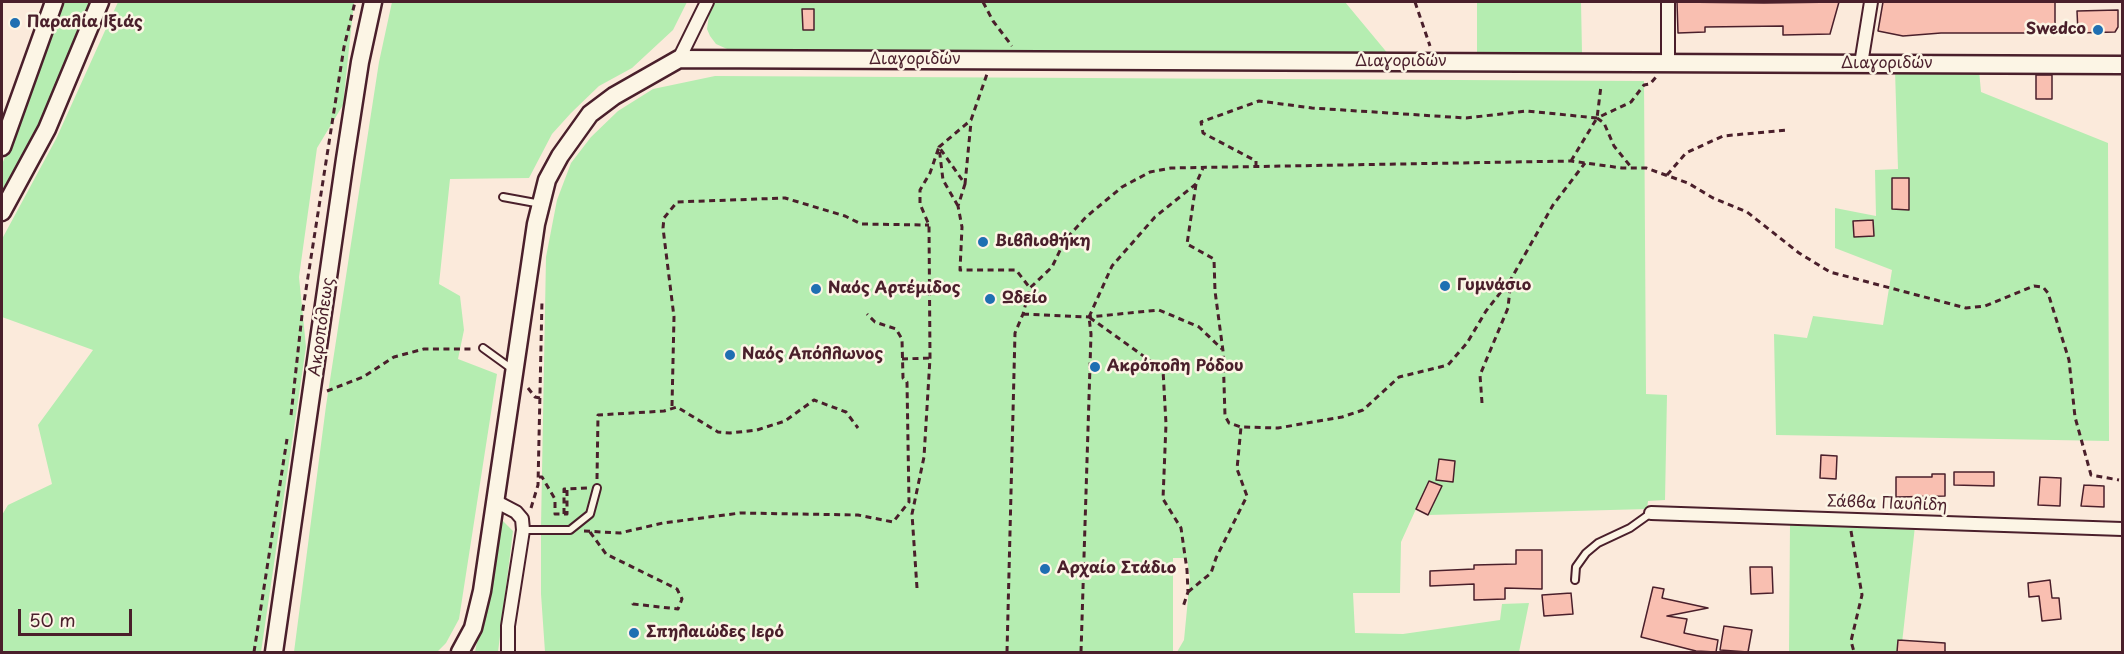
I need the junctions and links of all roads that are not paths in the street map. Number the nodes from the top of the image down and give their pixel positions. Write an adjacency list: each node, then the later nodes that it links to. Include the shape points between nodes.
1 (54, 2): 11 (street)
2 (100, 2): 14 (street, via 47,129)
3 (374, 2): 23 (street, Ακροπόλεως, via 345,159)
4 (707, 2): 7 (street)
5 (1668, 2): 8 (street)
6 (1871, 2): 9 (street)
7 (679, 59): 8 (street, Διαγοριδών); 13 (street, via 590,114 547,180)
8 (1668, 63): 9 (street, Διαγοριδών)
9 (1861, 64): 10 (street, Διαγοριδών)
10 (2122, 65)
11 (2, 147)
12 (503, 197): 13 (lane)
13 (542, 204): 16 (street)
14 (2, 212)
15 (483, 348): 16 (lane)
16 (513, 370): 18 (street)
17 (597, 488): 21 (lane, via 590,514 570,530)
18 (495, 501): 21 (street, via 516,512 522,519); 24 (street, via 482,591 473,628)
19 (1651, 513): 20 (street, Σάββα Παυλίδη); 22 (lane, via 1586,553 1576,567)
20 (2122, 529)
21 (523, 530): 25 (street, via 508,626)
22 (1575, 580)
23 (274, 652)
24 (460, 652)
25 (508, 652)

